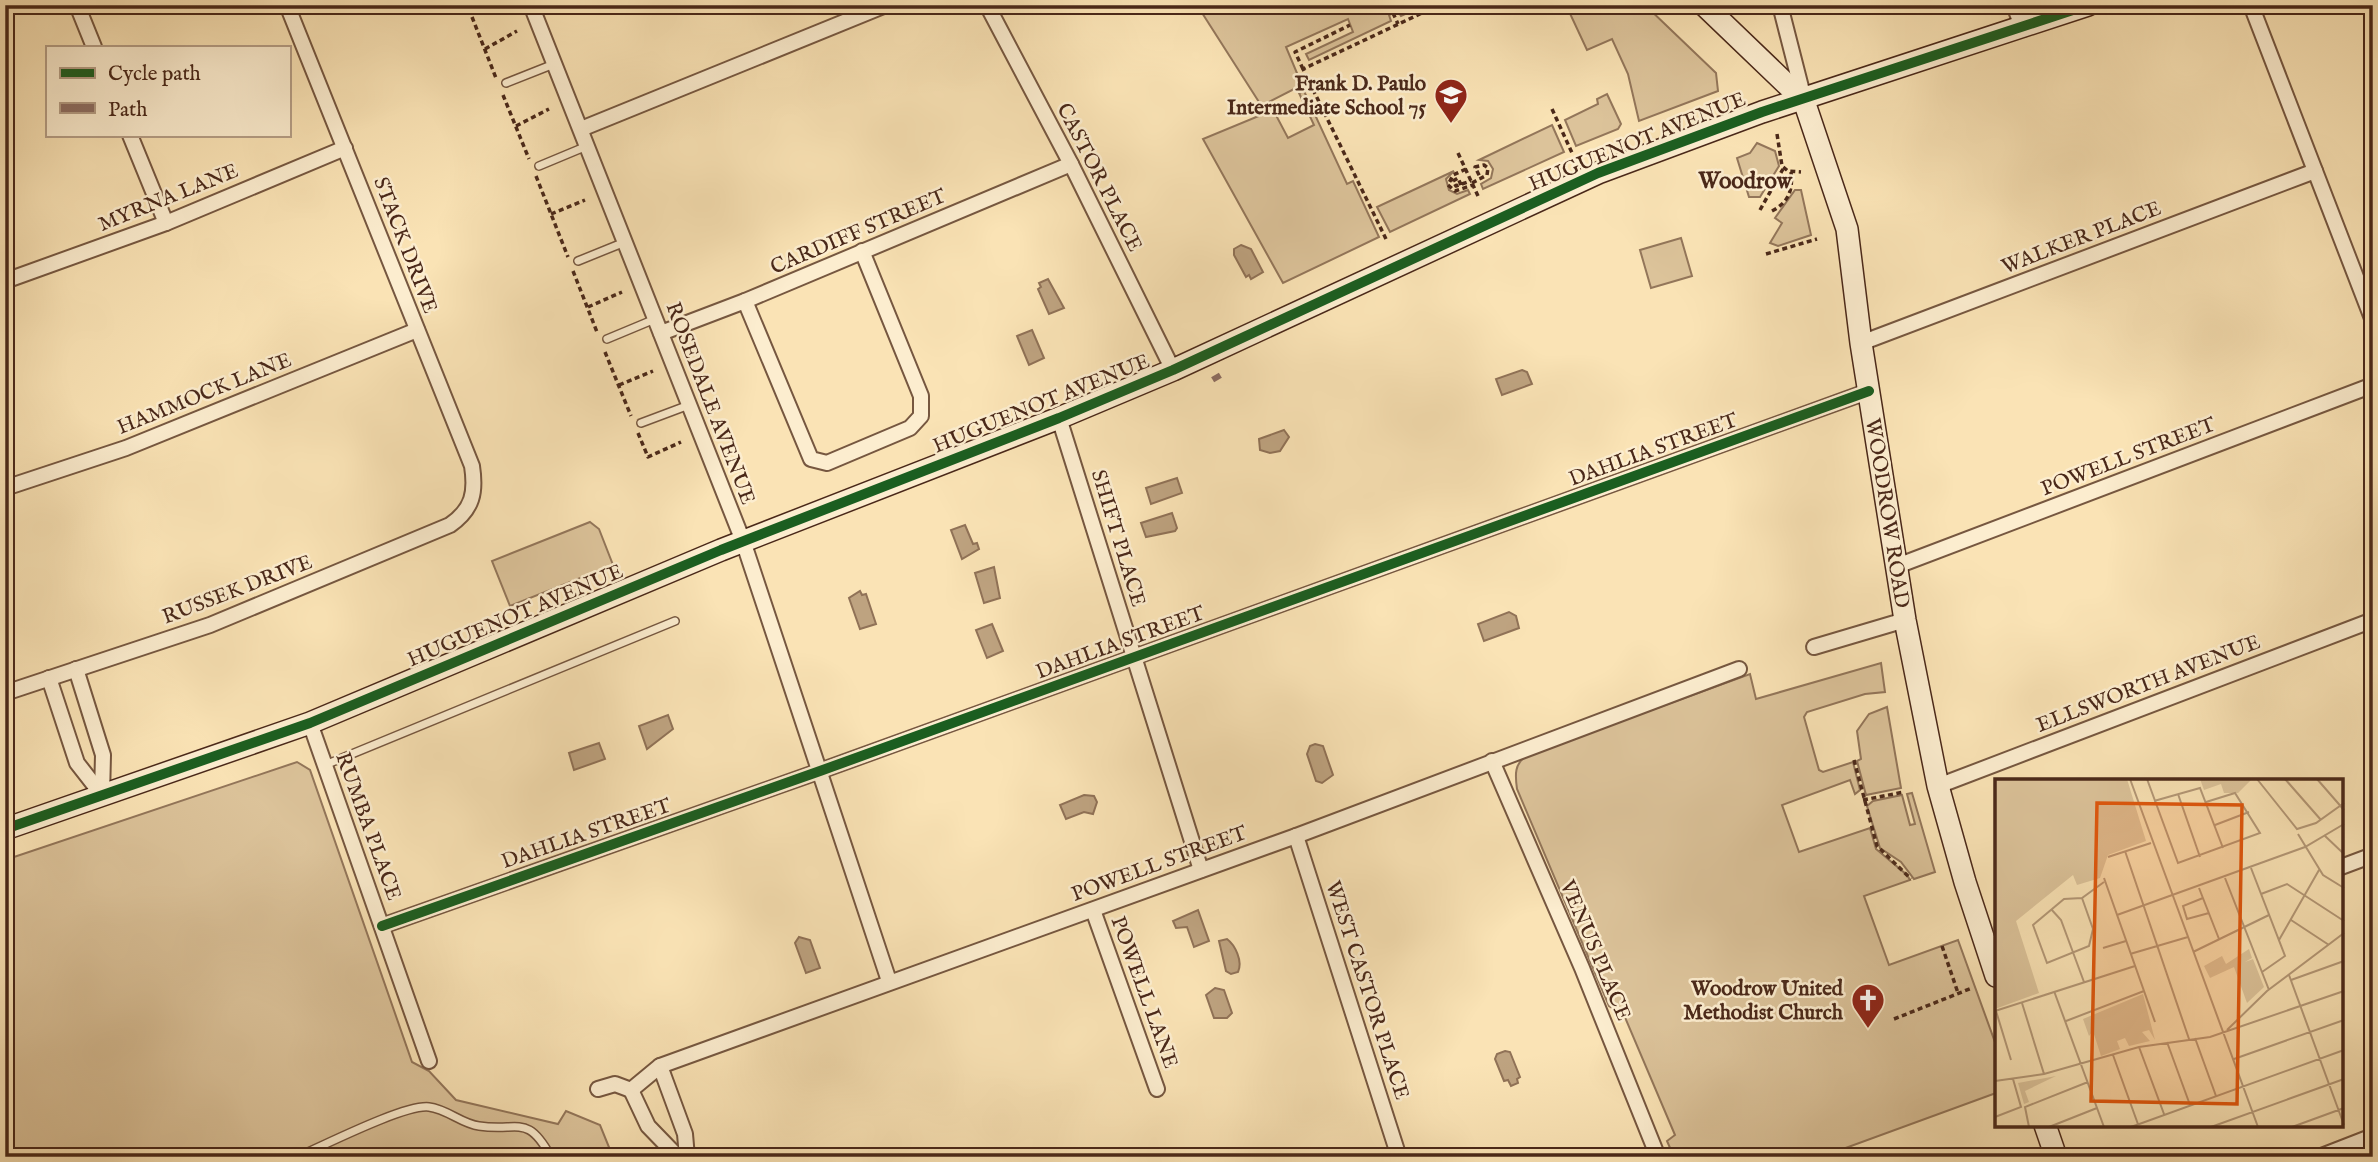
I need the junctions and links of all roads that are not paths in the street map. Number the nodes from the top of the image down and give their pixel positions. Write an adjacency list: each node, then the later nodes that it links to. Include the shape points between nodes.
1 (77, 5): 12 (street)
2 (287, 5): 19 (street, STACK DRIVE)
3 (531, 5): 13 (street, ROSEDALE AVENUE)
4 (886, 5): 16 (street)
5 (986, 5): 20 (street, CASTOR PLACE)
6 (1704, 5): 15 (street, WOODROW ROAD)
7 (1780, 5): 15 (street)
8 (2014, 5): 11 (street)
9 (2088, 5): 11 (street, HUGUENOT AVENUE)
10 (2251, 5): 22 (street)
11 (2023, 29): 15 (street, HUGUENOT AVENUE)
12 (94, 46)
13 (554, 64): 14 (lane); 16 (street, ROSEDALE AVENUE)
14 (506, 83)
15 (1804, 101): 33 (street, WOODROW ROAD, via 1847,229); 34 (street, HUGUENOT AVENUE, via 1598,173)
16 (581, 129): 18 (street, ROSEDALE AVENUE)
17 (130, 136): 23 (street)
18 (587, 146): 21 (lane); 24 (street, ROSEDALE AVENUE)
19 (345, 148): 23 (street, MYRNA LANE); 31 (street, STACK DRIVE)
20 (1071, 164): 25 (street, CARDIFF STREET); 34 (street, CASTOR PLACE)
21 (539, 166)
22 (2315, 171): 29 (street); 33 (street, WALKER PLACE)
23 (166, 223): 27 (street, MYRNA LANE)
24 (625, 242): 26 (lane); 30 (street, ROSEDALE AVENUE)
25 (863, 251): 28 (street, CARDIFF STREET); 28 (street, via 921,396 921,416 910,428 827,463 811,459)
26 (578, 261)
27 (5, 281)
28 (745, 301): 30 (street, CARDIFF STREET)
29 (2373, 321)
30 (658, 326): 32 (lane); 37 (street, ROSEDALE AVENUE)
31 (417, 330): 40 (street, HAMMOCK LANE, via 126,448); 41 (street, STACK DRIVE, via 472,466)
32 (605, 343)
33 (1861, 343): 36 (street, WOODROW ROAD)
34 (1173, 370): 38 (street, HUGUENOT AVENUE)
35 (2373, 385): 43 (street, POWELL STREET)
36 (1869, 391): 43 (street, WOODROW ROAD); 48 (street, DAHLIA STREET)
37 (689, 405): 39 (lane); 42 (street, ROSEDALE AVENUE)
38 (1059, 418): 42 (street, HUGUENOT AVENUE); 48 (street, SHIFT PLACE)
39 (641, 423)
40 (5, 488)
41 (472, 502): 49 (street, RUSSEK DRIVE, via 450,525 210,625)
42 (743, 541): 53 (street, HUGUENOT AVENUE); 56 (street, ROSEDALE AVENUE)
43 (1898, 566): 44 (street, WOODROW ROAD)
44 (1905, 620): 47 (street); 57 (street, WOODROW ROAD)
45 (2373, 620): 57 (street, ELLSWORTH AVENUE)
46 (675, 621): 55 (lane)
47 (1815, 647)
48 (1134, 657): 56 (street, DAHLIA STREET); 63 (street, SHIFT PLACE)
49 (76, 669): 51 (street, RUSSEK DRIVE); 58 (street, via 103,755)
50 (1740, 669): 54 (street, POWELL STREET)
51 (49, 678): 52 (street, RUSSEK DRIVE); 58 (street, via 76,763)
52 (5, 693)
53 (310, 723): 55 (street, RUMBA PLACE); 58 (street, HUGUENOT AVENUE)
54 (1492, 761): 60 (street, POWELL STREET); 80 (street, VENUS PLACE)
55 (325, 765): 65 (street, RUMBA PLACE)
56 (820, 771): 65 (street, DAHLIA STREET); 67 (street, ROSEDALE AVENUE)
57 (1938, 786): 66 (street, WOODROW ROAD)
58 (102, 796): 59 (street, HUGUENOT AVENUE)
59 (5, 829)
60 (1296, 836): 63 (street, POWELL STREET); 79 (street, WEST CASTOR PLACE)
61 (2373, 855): 62 (street)
62 (2343, 866)
63 (1200, 870): 64 (street, POWELL STREET)
64 (1093, 910): 67 (street, POWELL STREET); 71 (street, POWELL LANE)
65 (382, 926): 68 (street, RUMBA PLACE)
66 (1995, 970)
67 (889, 981): 69 (street, POWELL STREET)
68 (429, 1062)
69 (660, 1066): 72 (street, POWELL STREET); 78 (street, via 685,1134)
70 (598, 1089): 72 (street, via 615,1084)
71 (1157, 1089)
72 (631, 1090): 77 (street, via 648,1126)
73 (2046, 1127): 81 (street)
74 (2373, 1136): 82 (street)
75 (297, 1157): 76 (lane, via 428,1106 478,1126 523,1126 541,1139)
76 (551, 1157)
77 (678, 1157)
78 (687, 1157)
79 (1399, 1157)
80 (1658, 1157)
81 (2056, 1157)
82 (2319, 1157)

